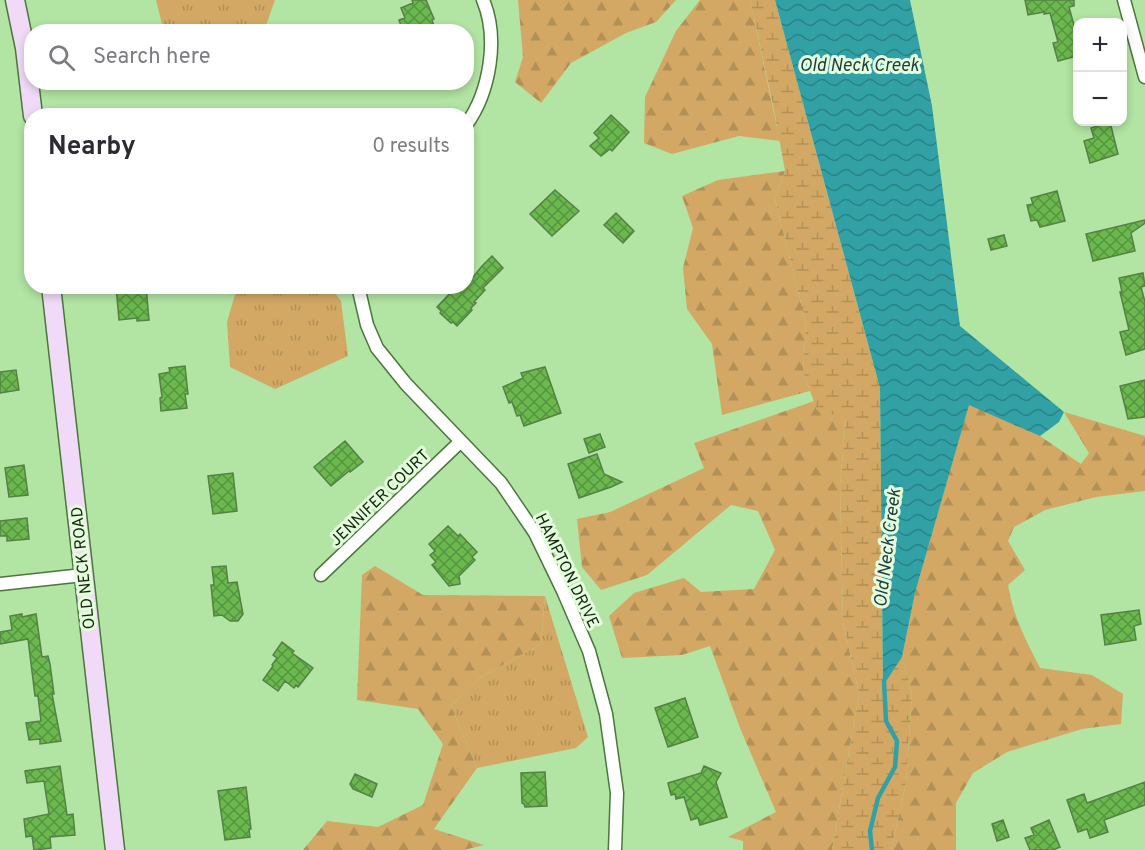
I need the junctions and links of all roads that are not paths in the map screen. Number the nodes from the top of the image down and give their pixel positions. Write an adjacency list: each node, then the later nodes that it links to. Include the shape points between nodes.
1 (15, 0): 4 (street)
2 (483, 0): 8 (street, via 491,33 489,63)
3 (1124, 0): 5 (street)
4 (24, 43)
5 (1145, 77)
6 (30, 90): 7 (street)
7 (32, 108)
8 (474, 110)
9 (52, 294): 13 (street, OLD NECK ROAD)
10 (360, 294): 11 (street, HAMPTON DRIVE, via 377,348)
11 (460, 442): 12 (street, JENNIFER COURT); 16 (street, HAMPTON DRIVE, via 501,483 536,533 589,651 606,714 617,792)
12 (321, 574)
13 (83, 575): 14 (street); 15 (street, OLD NECK ROAD)
14 (0, 585)
15 (115, 850)
16 (615, 850)

